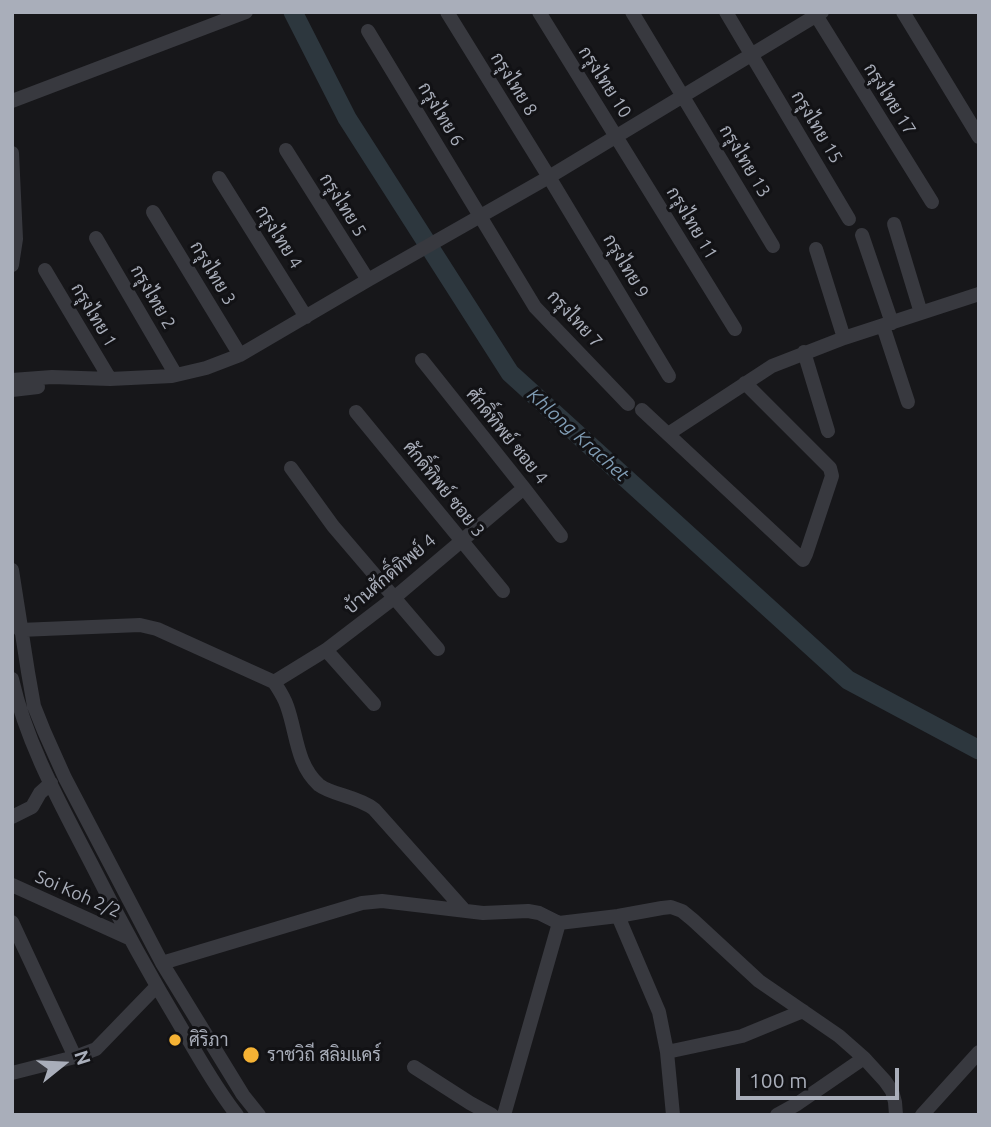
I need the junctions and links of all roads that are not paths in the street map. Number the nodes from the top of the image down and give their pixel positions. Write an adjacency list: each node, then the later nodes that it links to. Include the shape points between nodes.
1 (246, 12): 11 (street)
2 (447, 12): 16 (street, กรุงไทย 8)
3 (539, 12): 12 (street, กรุงไทย 10)
4 (632, 12): 10 (street, กรุงไทย 13)
5 (726, 12): 9 (street, กรุงไทย 15)
6 (903, 12): 13 (street)
7 (817, 13): 9 (street); 18 (street, กรุงไทย 17)
8 (368, 31): 20 (street, กรุงไทย 6)
9 (752, 54): 10 (street); 21 (street, กรุงไทย 15)
10 (683, 96): 12 (street); 25 (street, กรุงไทย 13)
11 (12, 101)
12 (617, 136): 16 (street); 34 (street, กรุงไทย 11)
13 (979, 137)
14 (286, 150): 29 (street, กรุงไทย 5)
15 (12, 153): 27 (street, via 16,239)
16 (549, 177): 20 (street); 40 (street, กรุงไทย 9)
17 (219, 178): 32 (street, กรุงไทย 4)
18 (932, 202)
19 (153, 212): 37 (street, กรุงไทย 3)
20 (481, 217): 29 (street); 49 (street, กรุงไทย 7, via 535,307 635,407)
21 (849, 219)
22 (894, 225): 31 (street)
23 (862, 235): 33 (street)
24 (96, 238): 39 (street, กรุงไทย 2)
25 (774, 246)
26 (816, 249): 35 (street)
27 (12, 265)
28 (45, 270): 42 (street, กรุงไทย 1)
29 (368, 280): 32 (street)
30 (979, 294): 31 (street)
31 (921, 313): 33 (street)
32 (306, 317): 37 (street)
33 (887, 325): 35 (street); 46 (street)
34 (735, 329)
35 (844, 338): 36 (street)
36 (804, 352): 44 (street); 48 (street)
37 (240, 355): 39 (street)
38 (422, 360): 51 (street, ศักดิ์ทิพย์ ซอย 4)
39 (176, 375): 42 (street)
40 (669, 376)
41 (87, 379): 42 (street); 43 (street); 45 (street)
42 (110, 379)
43 (12, 380)
44 (745, 383): 49 (street); 49 (street, กรุงไทย 7, via 830,468 832,476 803,560)
45 (12, 390)
46 (908, 402)
47 (356, 412): 53 (street, ศักดิ์ทิพย์ ซอย 3)
48 (828, 431)
49 (668, 433)
50 (291, 468): 56 (street)
51 (524, 488): 52 (street, ศักดิ์ทิพย์ ซอย 4); 53 (street, บ้านศักดิ์ทิพย์ 4)
52 (561, 536)
53 (460, 541): 55 (street, ศักดิ์ทิพย์ ซอย 3); 56 (street, บ้านศักดิ์ทิพย์ 4)
54 (12, 570): 57 (street)
55 (503, 591)
56 (394, 598): 58 (street); 59 (street, บ้านศักดิ์ทิพย์ 4)
57 (20, 630): 61 (street, via 141,625); 66 (street, via 34,706 65,778)
58 (438, 649)
59 (326, 650): 61 (street, บ้านศักดิ์ทิพย์ 4); 62 (street)
60 (12, 679): 63 (street, via 27,732)
61 (274, 682): 68 (street, via 288,706 301,761 310,775 322,788 374,809)
62 (374, 704)
63 (51, 783): 64 (street, via 32,807); 67 (street)
64 (12, 817)
65 (12, 885): 72 (street, Soi Koh 2/2)
66 (122, 887): 67 (street); 73 (street)
67 (107, 895): 72 (street)
68 (465, 911): 71 (street, via 528,911); 73 (street, via 382,901 362,903)
69 (618, 916): 71 (street); 75 (street, via 662,908 681,911 760,981); 76 (street, via 659,1012)
70 (12, 922): 78 (street)
71 (559, 923): 85 (street)
72 (129, 938): 74 (street)
73 (162, 963): 83 (street)
74 (156, 986): 78 (street, via 96,1049); 82 (street)
75 (803, 1011): 76 (street, via 742,1036); 79 (street)
76 (667, 1052): 86 (street)
77 (979, 1052): 89 (street)
78 (75, 1057): 81 (street)
79 (864, 1058): 87 (street); 88 (street, via 892,1091)
80 (414, 1067): 84 (street)
81 (12, 1073)
82 (237, 1115)
83 (260, 1115)
84 (492, 1115)
85 (503, 1115)
86 (673, 1115)
87 (778, 1115)
88 (896, 1115)
89 (922, 1115)

